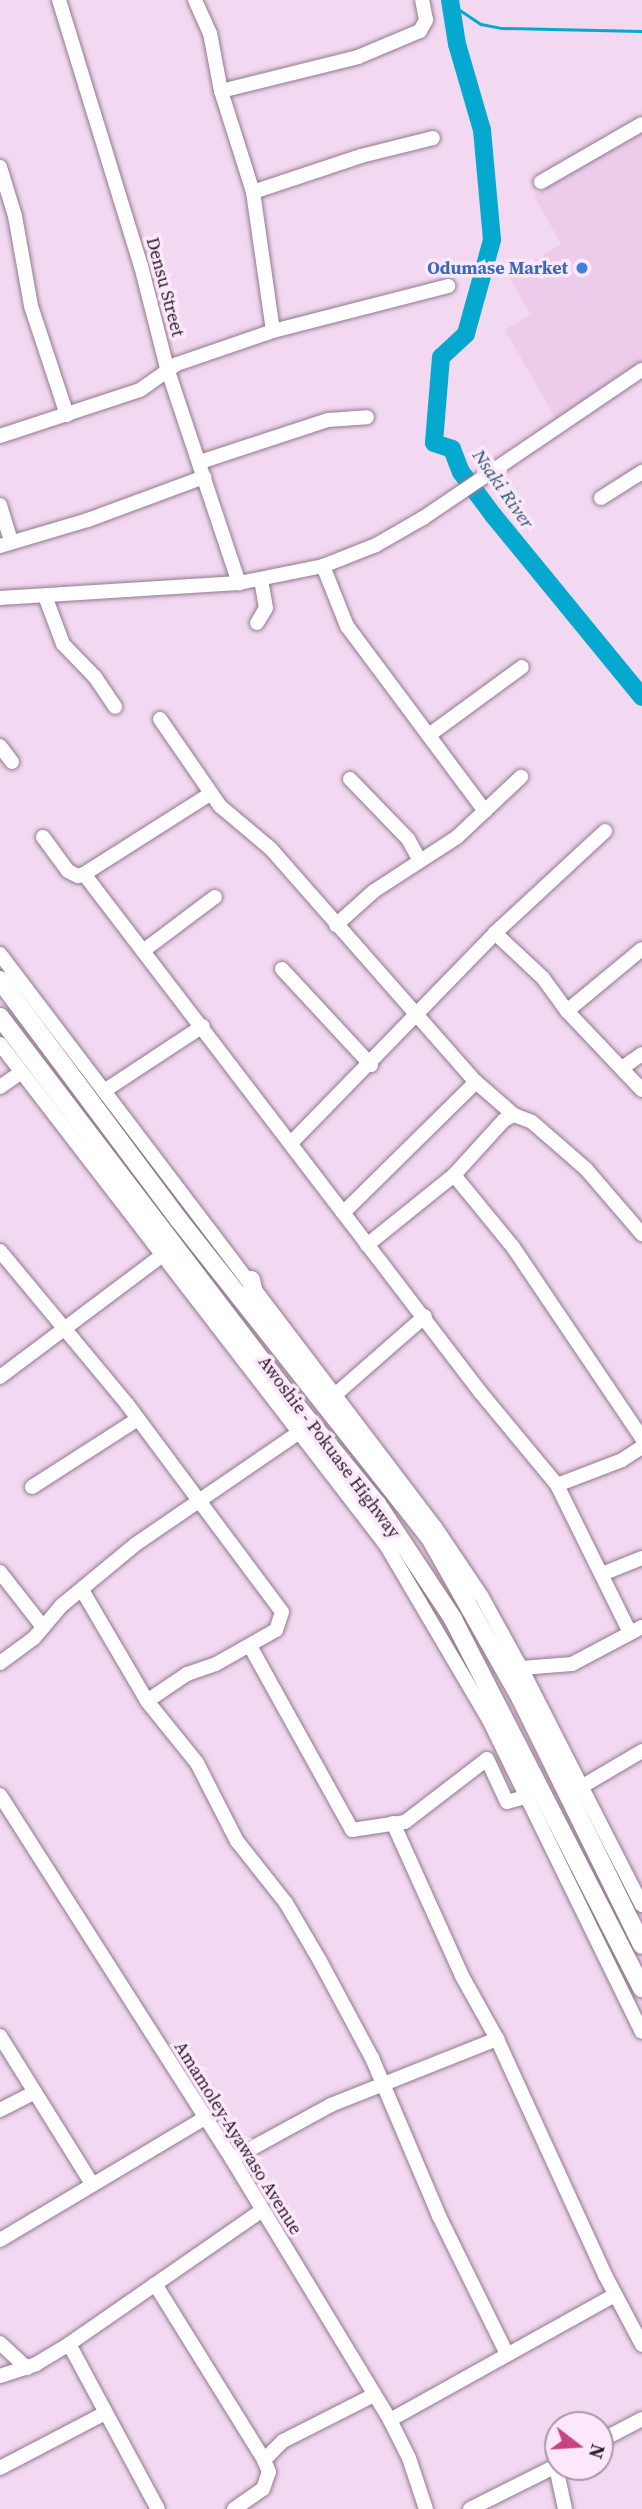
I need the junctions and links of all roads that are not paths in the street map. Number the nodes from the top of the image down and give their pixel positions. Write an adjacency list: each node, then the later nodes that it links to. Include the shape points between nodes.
1 (59, 0): 12 (street, Densu Street, via 141,266)
2 (195, 0): 4 (street, via 210,33)
3 (422, 0): 4 (street, via 425,25 409,36 358,57)
4 (221, 91): 9 (street)
5 (642, 124): 8 (street)
6 (433, 138): 9 (street)
7 (0, 167): 14 (street, via 15,216 31,306)
8 (541, 182)
9 (253, 192): 11 (street)
10 (448, 286): 11 (street)
11 (273, 331): 12 (street)
12 (167, 368): 14 (street, via 153,384); 17 (street, Densu Street)
13 (642, 370): 22 (street, via 456,496 376,545)
14 (67, 415): 16 (street)
15 (367, 417): 17 (street, via 328,420)
16 (0, 436)
17 (202, 470): 21 (street, via 88,520); 24 (street, Densu Street)
18 (642, 472): 19 (street)
19 (601, 498)
20 (0, 505): 21 (street)
21 (5, 544)
22 (323, 566): 23 (street); 31 (street, via 347,626)
23 (261, 579): 24 (street); 27 (street, via 266,608)
24 (239, 583): 25 (street)
25 (45, 596): 26 (street); 29 (street, via 63,644)
26 (0, 598)
27 (257, 623)
28 (522, 667): 31 (street)
29 (115, 706)
30 (160, 719): 36 (street, via 194,763)
31 (429, 735): 37 (street)
32 (0, 746): 33 (street)
33 (12, 762)
34 (521, 777): 37 (street)
35 (351, 779): 40 (street, via 408,839)
36 (210, 794): 41 (street); 43 (street, via 271,849)
37 (485, 811): 40 (street)
38 (605, 831): 44 (street)
39 (43, 837): 41 (street, via 68,871)
40 (421, 861): 43 (street, via 360,901)
41 (84, 874): 46 (street)
42 (215, 897): 46 (street)
43 (336, 925): 50 (street)
44 (495, 933): 50 (street); 51 (street, via 543,978)
45 (642, 949): 51 (street)
46 (144, 951): 53 (street)
47 (0, 954): 62 (street)
48 (282, 969): 56 (street)
49 (0, 980): 73 (main road, Awoshie - Pokuase Highway)
50 (417, 1011): 56 (street); 59 (street)
51 (567, 1011): 57 (street)
52 (0, 1017): 95 (main road, Awoshie - Pokuase Highway, via 286,1393 377,1504 453,1619)
53 (203, 1026): 62 (street); 64 (street)
54 (0, 1044): 58 (street)
55 (642, 1054): 57 (street)
56 (371, 1065): 64 (street)
57 (622, 1068): 61 (street)
58 (20, 1073): 60 (street); 70 (street)
59 (477, 1082): 63 (street); 66 (street)
60 (0, 1087)
61 (642, 1090)
62 (104, 1091): 71 (street)
63 (514, 1115): 65 (street, via 504,1120); 67 (street, via 532,1122 586,1169)
64 (292, 1142): 66 (street)
65 (454, 1175): 68 (street); 79 (street, via 513,1247)
66 (343, 1213): 68 (street)
67 (642, 1234)
68 (367, 1245): 72 (street)
69 (0, 1251): 74 (street)
70 (160, 1256): 74 (street); 78 (street)
71 (251, 1280): 73 (main road); 76 (street)
72 (425, 1316): 76 (street); 81 (street)
73 (260, 1320): 94 (main road, Awoshie - Pokuase Highway, via 430,1538)
74 (64, 1330): 75 (street); 77 (street)
75 (0, 1377)
76 (335, 1394): 92 (street, via 435,1527 482,1597)
77 (138, 1419): 82 (street); 83 (street)
78 (298, 1433): 83 (street); 99 (street, via 386,1545 489,1720)
79 (642, 1438)
80 (642, 1447): 81 (street, via 622,1460)
81 (557, 1485): 86 (street)
82 (32, 1487)
83 (198, 1499): 87 (street); 90 (street, via 282,1612 276,1630)
84 (642, 1558): 86 (street)
85 (0, 1572): 88 (street)
86 (603, 1574): 89 (street)
87 (82, 1590): 88 (street); 93 (street)
88 (43, 1627): 91 (street)
89 (636, 1630): 92 (street, via 572,1664)
90 (250, 1646): 93 (street, via 187,1674); 100 (street, via 352,1830)
91 (0, 1663)
92 (521, 1668): 97 (street)
93 (148, 1702): 107 (street, via 197,1763 237,1841 286,1903)
94 (543, 1745): 95 (main road); 102 (main road, Awoshie - Pokuase Highway)
95 (521, 1747): 103 (main road, Awoshie - Pokuase Highway)
96 (642, 1751): 97 (street)
97 (581, 1787): 101 (street)
98 (0, 1795): 110 (street, Amamoley-Ayawaso Avenue)
99 (526, 1797): 100 (street, via 507,1802 487,1759 405,1822); 104 (street)
100 (393, 1823): 106 (street, via 462,1976)
101 (642, 1905)
102 (642, 1945)
103 (642, 1988)
104 (642, 2032)
105 (0, 2036): 108 (street)
106 (497, 2039): 107 (street); 116 (street)
107 (382, 2083): 111 (street); 120 (street, via 439,2216)
108 (35, 2092): 109 (street); 112 (street)
109 (0, 2110)
110 (203, 2119): 111 (street, Amamoley-Ayawaso Avenue); 112 (street)
111 (232, 2159): 113 (street, Amamoley-Ayawaso Avenue)
112 (92, 2184): 114 (street)
113 (261, 2211): 115 (street); 123 (street, Amamoley-Ayawaso Avenue)
114 (0, 2240)
115 (155, 2284): 118 (street); 128 (street)
116 (615, 2295): 119 (street); 120 (street)
117 (0, 2343): 121 (street)
118 (69, 2344): 121 (street); 124 (street)
119 (642, 2345)
120 (507, 2354): 126 (street)
121 (27, 2368): 122 (street)
122 (0, 2376)
123 (374, 2395): 126 (street, Amamoley-Ayawaso Avenue); 128 (street, via 309,2426)
124 (105, 2413): 129 (street); 132 (street)
125 (642, 2419): 127 (street)
126 (390, 2420): 134 (street, Amamoley-Ayawaso Avenue)
127 (614, 2434)
128 (264, 2460): 133 (street, via 268,2480)
129 (0, 2468)
130 (544, 2472): 135 (street)
131 (560, 2481): 136 (street)
132 (158, 2509)
133 (234, 2509)
134 (426, 2509)
135 (470, 2509)
136 (565, 2509)

